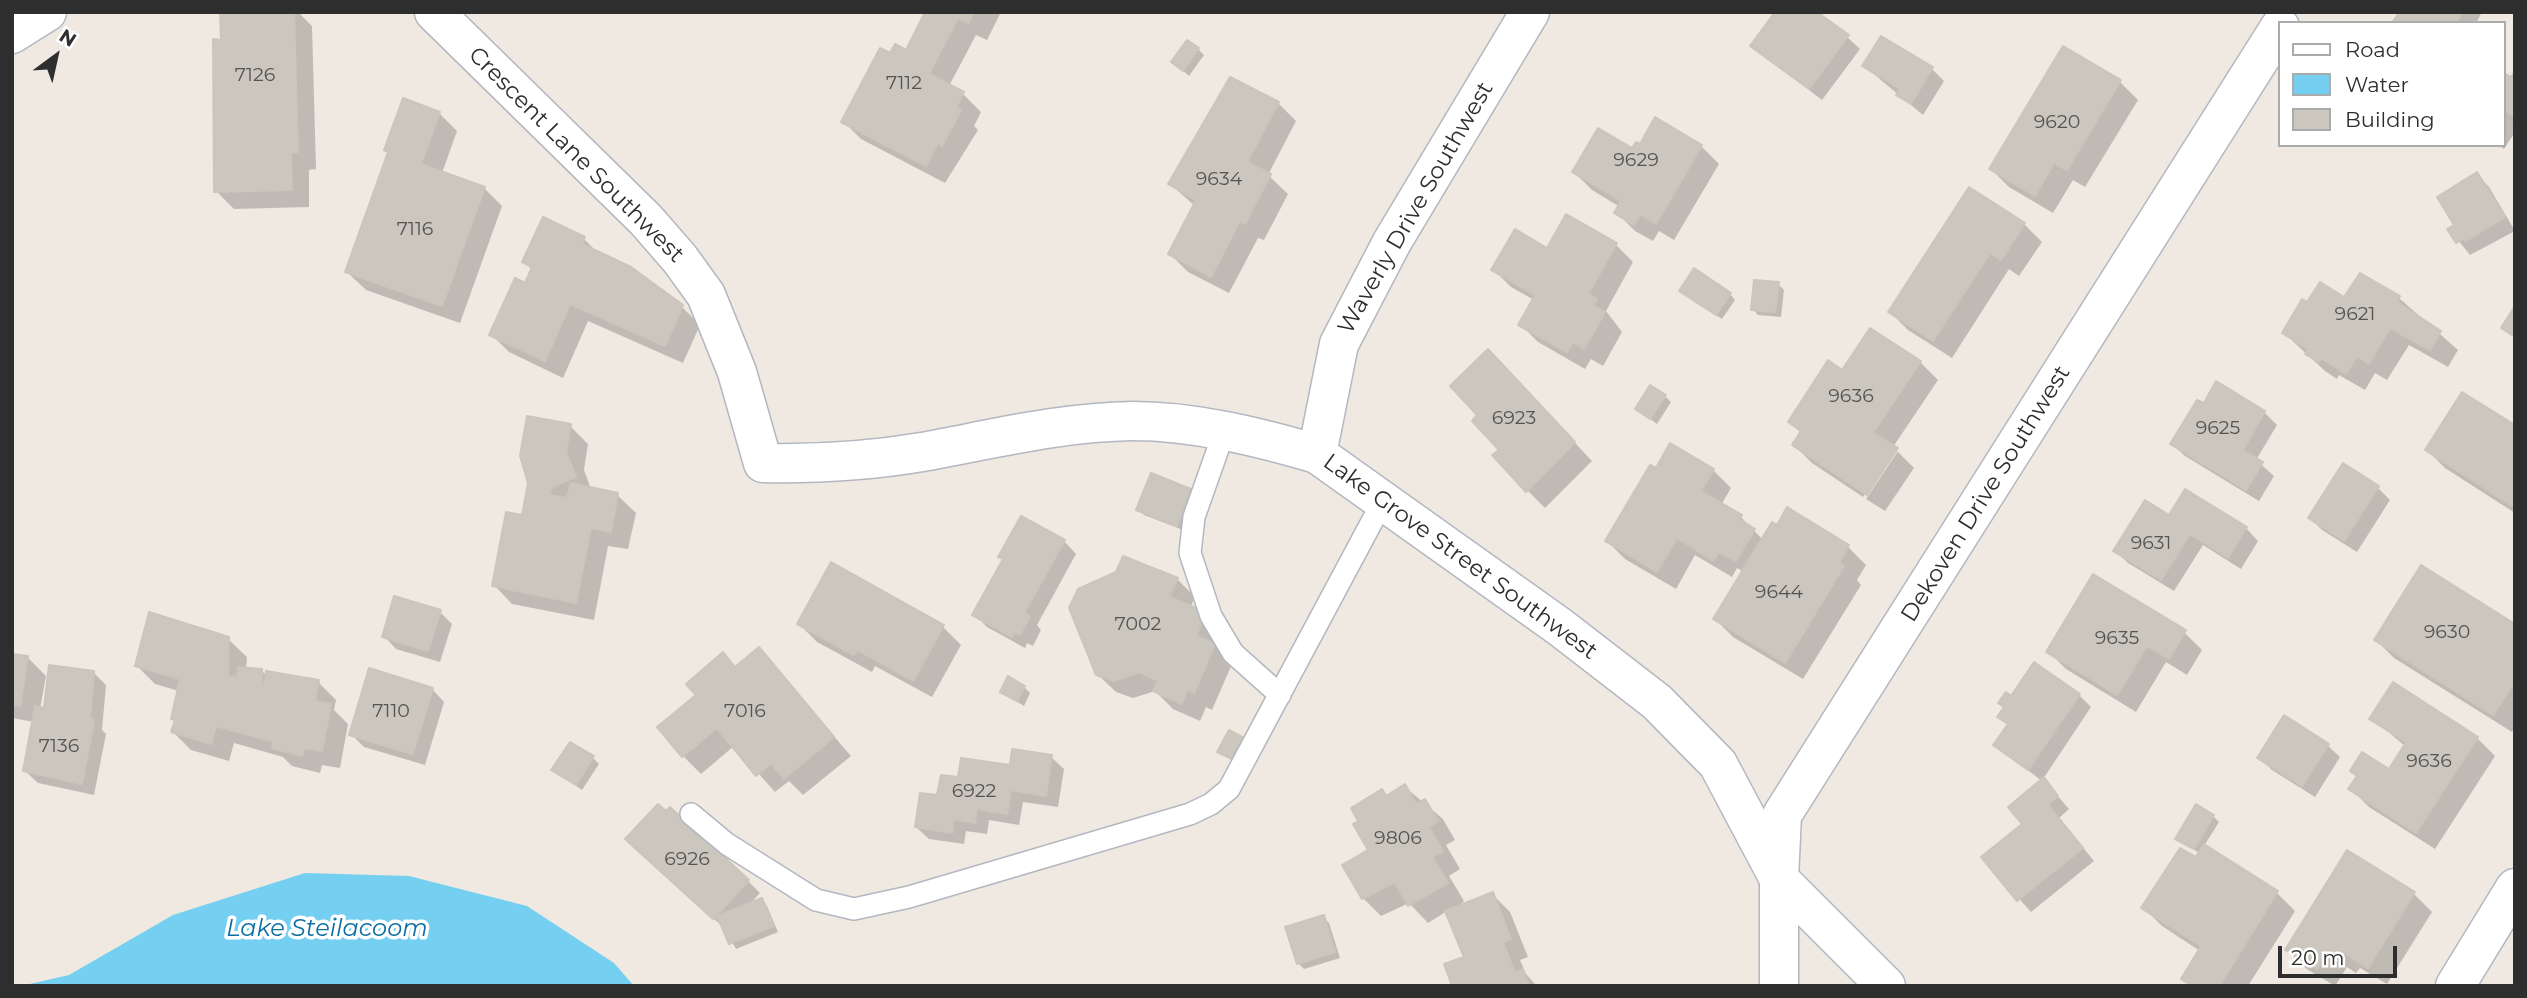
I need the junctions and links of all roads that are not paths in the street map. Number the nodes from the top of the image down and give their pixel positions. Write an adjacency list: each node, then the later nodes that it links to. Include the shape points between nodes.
1 (47, 12): 5 (street)
2 (434, 12): 8 (street, Crescent Lane Southwest, via 681,259 706,295 737,372)
3 (1530, 12): 7 (street, Waverly Drive Southwest, via 1392,242 1339,344)
4 (2278, 30): 12 (street, Dekoven Drive Southwest, via 1782,815)
5 (12, 34)
6 (1224, 432): 7 (street, Lake Grove Street Southwest); 8 (street, Lake Grove Street Southwest, via 1133,421 1031,429 860,461); 10 (lane, via 1194,517 1190,553 1211,616 1233,653)
7 (1317, 454): 9 (street, Lake Grove Street Southwest)
8 (763, 463)
9 (1383, 501): 10 (lane); 12 (street, Lake Grove Street Southwest, via 1657,702 1718,764)
10 (1279, 695): 11 (lane, via 1229,789 1211,804 1108,839 854,909 817,900 727,844)
11 (691, 814)
12 (1779, 879): 14 (street, Dekoven Drive Southwest); 15 (street, Lake Grove Street Southwest)
13 (2515, 888): 16 (street)
14 (1780, 986)
15 (1886, 986)
16 (2455, 986)

